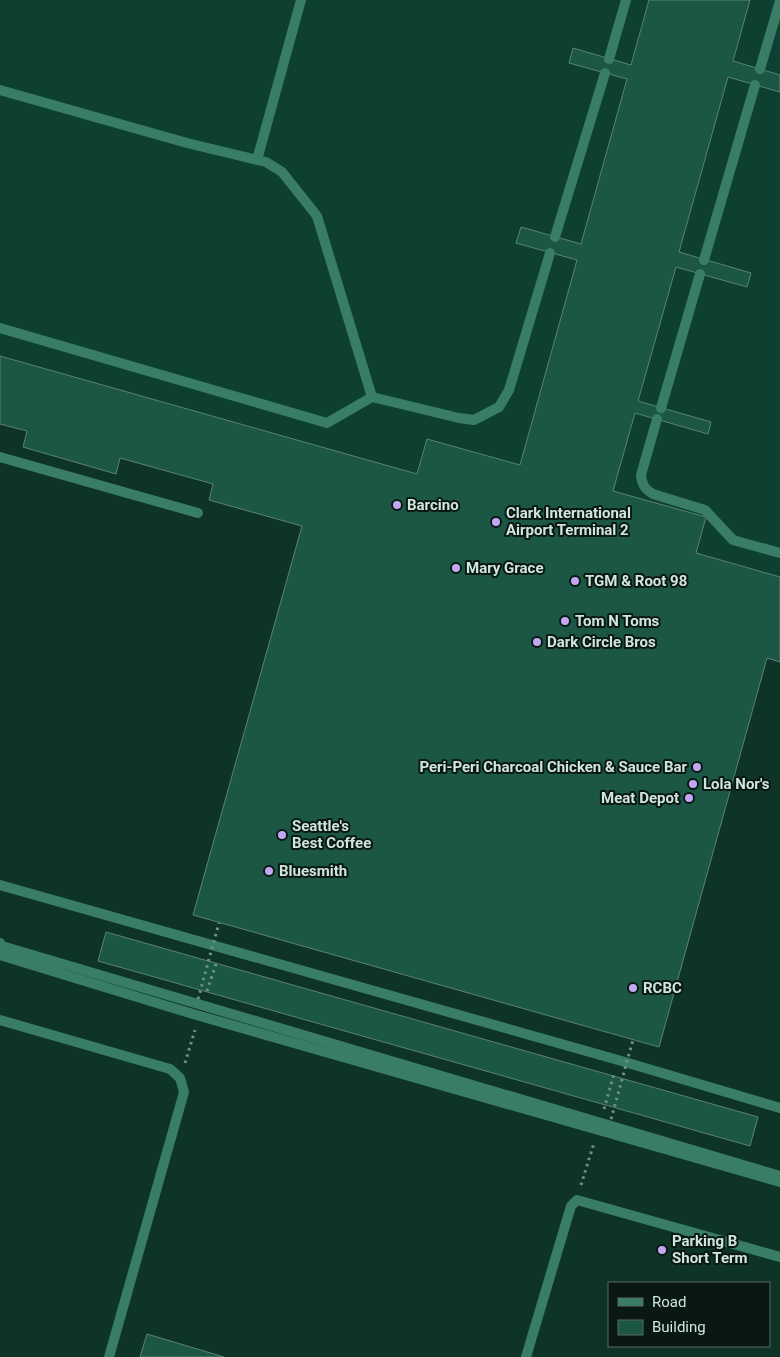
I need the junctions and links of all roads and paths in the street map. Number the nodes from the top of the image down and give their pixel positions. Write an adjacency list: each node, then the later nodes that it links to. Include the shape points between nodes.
1 (301, 0): 9 (street)
2 (626, 0): 4 (street)
3 (780, 1): 5 (street)
4 (609, 59)
5 (760, 69)
6 (605, 73): 10 (street)
7 (755, 85): 12 (street)
8 (0, 90): 9 (street)
9 (257, 160): 15 (street, via 282,172 317,216)
10 (555, 237)
11 (550, 253): 15 (street, via 509,390 499,407 474,420)
12 (704, 260)
13 (700, 274): 16 (street)
14 (0, 328): 15 (street, via 327,423)
15 (372, 398)
16 (660, 408)
17 (657, 419): 20 (street, via 640,475 647,490 705,510 733,540)
18 (0, 458): 19 (street)
19 (198, 513)
20 (780, 553)
21 (0, 885): 28 (street)
22 (219, 923): 25 (path, bridge)
23 (0, 943): 30 (street, via 11,949)
24 (0, 955): 25 (street, bridge)
25 (194, 1014): 29 (street, bridge)
26 (0, 1020): 33 (street, via 170,1069 180,1078 184,1092)
27 (633, 1040): 29 (path, bridge)
28 (780, 1108)
29 (607, 1132): 31 (street, bridge)
30 (780, 1176)
31 (780, 1182)
32 (780, 1257): 34 (street, via 577,1200 571,1206)
33 (109, 1357)
34 (526, 1357)

